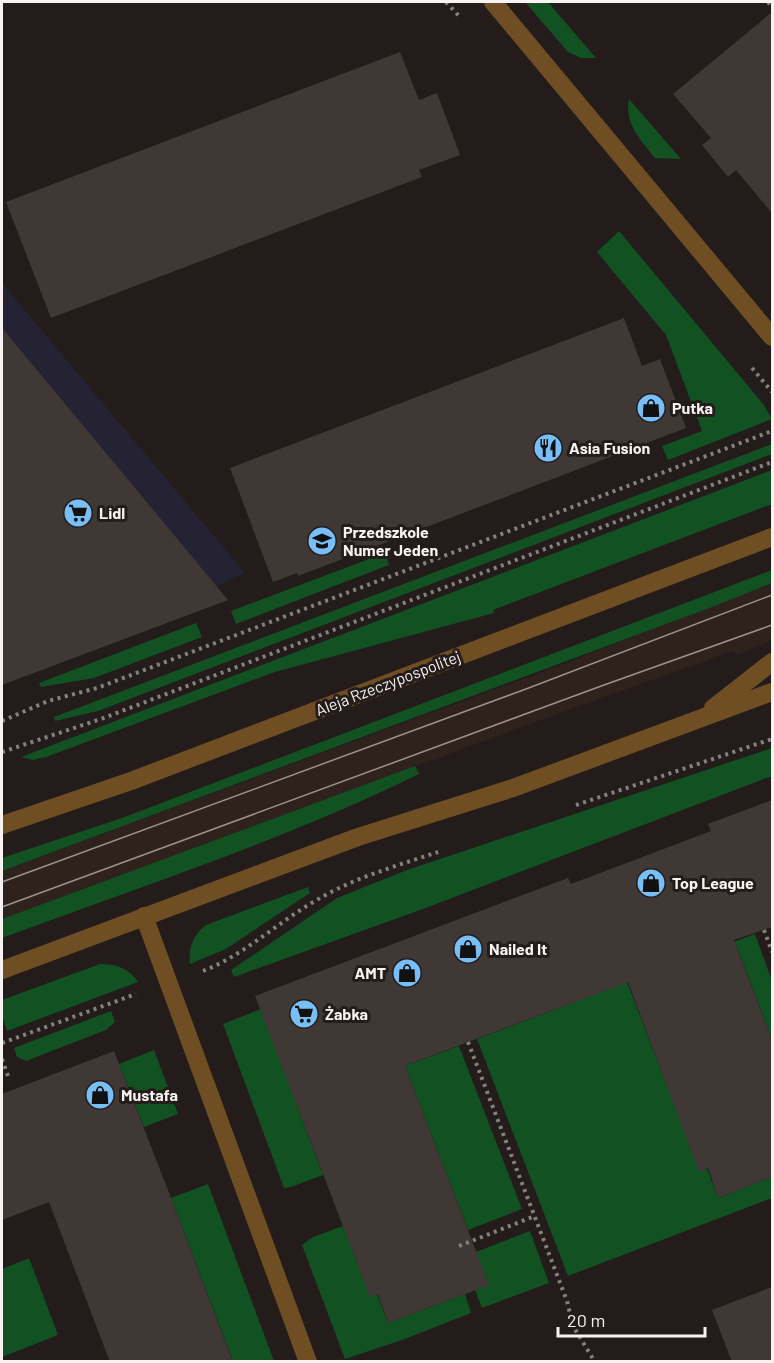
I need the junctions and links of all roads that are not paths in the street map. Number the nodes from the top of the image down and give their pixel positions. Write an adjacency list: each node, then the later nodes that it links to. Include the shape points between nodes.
1 (494, 2): 2 (street)
2 (772, 337)
3 (772, 537): 7 (street, Aleja Rzeczypospolitej, via 131,781)
4 (772, 662): 6 (street)
5 (772, 692): 6 (street)
6 (698, 720): 8 (street, via 513,788 358,837)
7 (3, 819)
8 (144, 916): 9 (street); 10 (street)
9 (2, 970)
10 (308, 1362)

